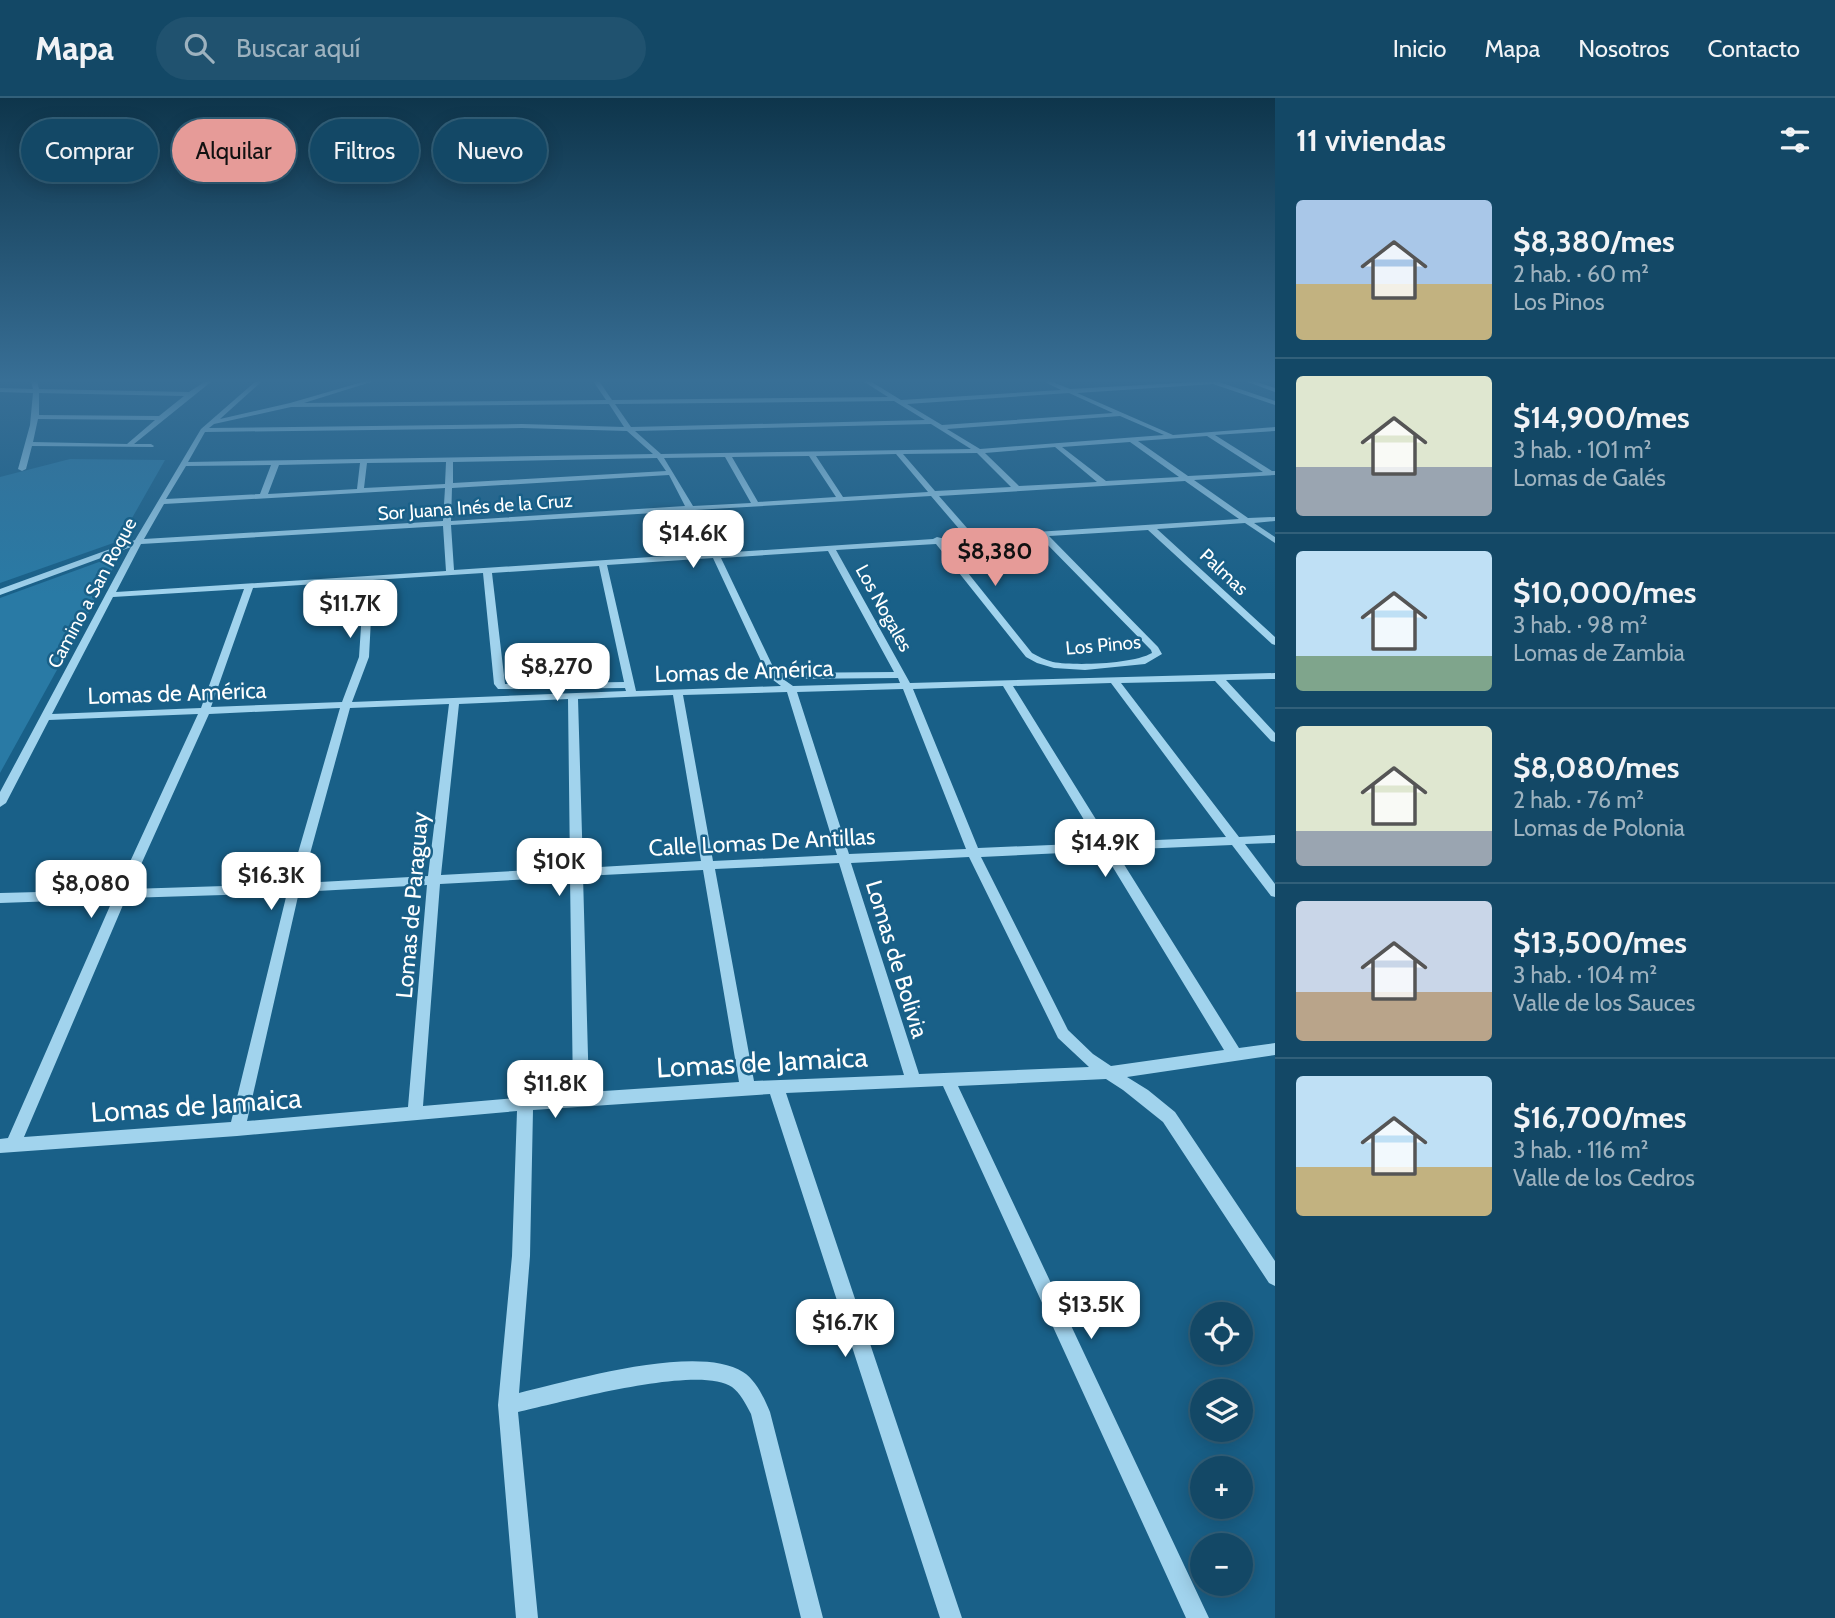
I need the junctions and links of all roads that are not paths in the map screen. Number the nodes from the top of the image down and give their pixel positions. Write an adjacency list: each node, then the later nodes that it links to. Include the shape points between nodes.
1 (27, 452): 17 (street)
2 (191, 452): 16 (street, Camino a San Roque)
3 (654, 452): 12 (street)
4 (941, 452): 9 (street)
5 (980, 452): 23 (street)
6 (1064, 452): 21 (street)
7 (1149, 452): 20 (street)
8 (1238, 452): 19 (street)
9 (898, 453): 10 (street); 25 (street)
10 (811, 454): 11 (street); 27 (street)
11 (727, 455): 12 (street); 29 (street)
12 (659, 456): 13 (street); 18 (street)
13 (450, 460): 14 (street); 22 (street)
14 (364, 461): 15 (street); 24 (street)
15 (276, 462): 16 (street); 26 (street)
16 (184, 464): 28 (street, Camino a San Roque)
17 (22, 469)
18 (671, 473): 22 (street); 30 (street)
19 (1272, 473): 20 (street, Sor Juana Inés de la Cruz)
20 (1188, 479): 21 (street, Sor Juana Inés de la Cruz); 32 (street)
21 (1105, 484): 23 (street, Sor Juana Inés de la Cruz)
22 (448, 486): 24 (street); 33 (street)
23 (1017, 489): 25 (street, Sor Juana Inés de la Cruz)
24 (360, 491): 26 (street)
25 (934, 494): 27 (street, Sor Juana Inés de la Cruz); 36 (street)
26 (263, 496): 28 (street)
27 (841, 500): 29 (street, Sor Juana Inés de la Cruz)
28 (161, 502): 39 (street, Camino a San Roque)
29 (756, 505): 30 (street, Sor Juana Inés de la Cruz)
30 (689, 509): 33 (street, Sor Juana Inés de la Cruz); 41 (street)
31 (1275, 519): 32 (street)
32 (1247, 521): 34 (street); 38 (street)
33 (447, 524): 39 (street, Sor Juana Inés de la Cruz); 44 (street)
34 (1149, 526): 35 (street); 49 (street, Palmas)
35 (1042, 534): 36 (street); 37 (street, Los Pinos, via 1157,654 1145,661 1063,667 1038,662)
36 (971, 537): 37 (street)
37 (937, 539): 40 (street)
38 (1275, 541)
39 (138, 542): 47 (street); 48 (street, Camino a San Roque)
40 (830, 547): 41 (street); 53 (street, Los Nogales)
41 (715, 554): 42 (street); 50 (street)
42 (602, 562): 43 (street); 56 (street)
43 (487, 569): 44 (street); 56 (street, via 499,684 511,689)
44 (450, 572): 45 (street)
45 (369, 578): 46 (street); 61 (street, via 364,657)
46 (249, 586): 48 (street); 62 (street)
47 (0, 592)
48 (110, 595): 63 (street, Camino a San Roque)
49 (1275, 642)
50 (773, 676): 53 (street); 57 (street)
51 (1275, 676): 52 (street, Lomas de América)
52 (1218, 678): 54 (street, Lomas de América); 64 (street)
53 (905, 680): 55 (street, Lomas de América); 57 (street, Lomas de América); 69 (street, Los Nogales)
54 (1114, 681): 55 (street, Lomas de América); 67 (street)
55 (1006, 683): 68 (street)
56 (631, 689): 58 (street, Lomas de América); 59 (street, Lomas de América)
57 (791, 690): 58 (street, Lomas de América); 70 (street, Lomas de Bolivia)
58 (677, 692): 71 (street)
59 (573, 696): 60 (street, Lomas de América); 72 (street)
60 (454, 701): 61 (street, Lomas de América); 73 (street, Lomas de Paraguay)
61 (346, 705): 62 (street, Lomas de América); 74 (street)
62 (205, 710): 63 (street, Lomas de América); 76 (street)
63 (46, 717): 65 (street, Camino a San Roque)
64 (1275, 739)
65 (0, 803)
66 (1275, 839): 67 (street, Calle Lomas De Antillas)
67 (1236, 842): 68 (street, Calle Lomas De Antillas); 75 (street)
68 (1105, 848): 69 (street, Calle Lomas De Antillas); 79 (street)
69 (974, 854): 70 (street, Calle Lomas De Antillas); 80 (street, Los Nogales, via 1063,1034 1077,1051)
70 (843, 859): 71 (street, Calle Lomas De Antillas); 82 (street, Lomas de Bolivia)
71 (708, 865): 72 (street, Calle Lomas De Antillas); 84 (street)
72 (575, 873): 73 (street, Calle Lomas De Antillas); 85 (street)
73 (434, 880): 74 (street, Calle Lomas De Antillas); 87 (street, Lomas de Paraguay)
74 (294, 888): 76 (street, Calle Lomas De Antillas); 88 (street)
75 (1275, 893)
76 (121, 895): 77 (street, Calle Lomas De Antillas); 89 (street)
77 (0, 898)
78 (1275, 1049): 79 (street, Lomas de Jamaica)
79 (1235, 1055): 80 (street, Lomas de Jamaica)
80 (1108, 1073): 81 (street, Lomas de Jamaica); 90 (street, Los Nogales, via 1151,1098 1169,1117)
81 (948, 1080): 82 (street, Lomas de Jamaica); 95 (street)
82 (913, 1081): 83 (street, Lomas de Jamaica)
83 (776, 1087): 84 (street, Lomas de Jamaica); 94 (street)
84 (748, 1088): 85 (street, Lomas de Jamaica)
85 (582, 1099): 86 (street, Lomas de Jamaica)
86 (525, 1104): 87 (street, Lomas de Jamaica); 91 (street, via 521,1256)
87 (415, 1112): 88 (street, Lomas de Jamaica)
88 (237, 1129): 89 (street, Lomas de Jamaica)
89 (7, 1145)
90 (1275, 1277)
91 (508, 1405): 92 (street); 93 (street, via 674,1370 711,1370 734,1378 750,1393 760,1412)
92 (527, 1618)
93 (812, 1618)
94 (951, 1618)
95 (1198, 1618)

